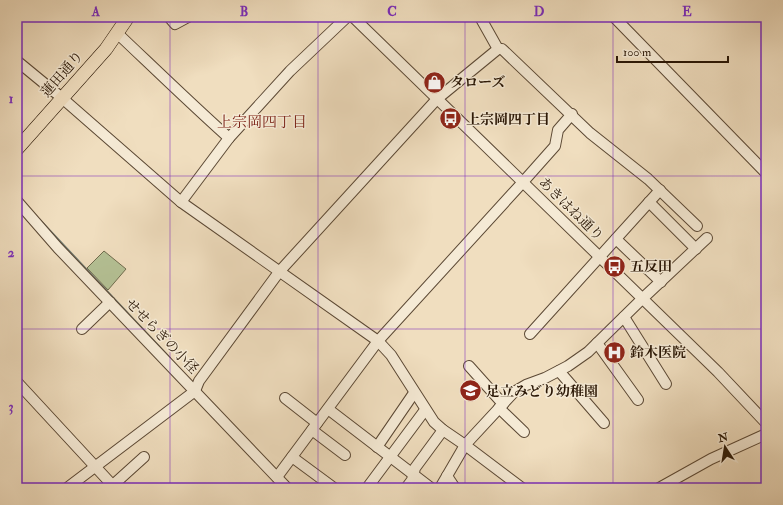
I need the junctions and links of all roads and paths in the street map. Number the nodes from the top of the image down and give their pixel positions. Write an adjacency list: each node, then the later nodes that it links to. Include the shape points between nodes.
1 (128, 17): 8 (main road, 蓮田通り)
2 (169, 17): 3 (street, via 175,24)
3 (188, 17)
4 (347, 17): 14 (street, via 290,71)
5 (353, 17): 12 (street, あきはね通り)
6 (480, 17): 9 (street)
7 (614, 17): 16 (street)
8 (117, 33): 11 (main road, 蓮田通り); 14 (street)
9 (498, 49): 12 (street); 13 (street, via 502,49)
10 (17, 61): 11 (street)
11 (62, 98): 15 (main road, 蓮田通り); 20 (street)
12 (437, 99): 17 (street, あきはね通り); 27 (street)
13 (572, 114): 17 (street, via 558,130 555,146); 18 (street, via 590,133)
14 (229, 138): 20 (street)
15 (17, 149)
16 (766, 173)
17 (523, 182): 26 (street, あきはね通り); 34 (street)
18 (660, 190): 21 (street); 22 (street)
19 (17, 201): 30 (street, せせらぎの小径)
20 (181, 202): 27 (street)
21 (649, 202): 24 (street); 25 (street)
22 (697, 226)
23 (707, 238): 25 (street)
24 (616, 239): 26 (street); 28 (street)
25 (696, 249): 28 (street)
26 (600, 257): 29 (street, あきはね通り); 33 (street)
27 (279, 272): 34 (street); 40 (street)
28 (661, 282): 29 (street)
29 (642, 299): 31 (street); 48 (street, あきはね通り, via 729,383)
30 (110, 302): 32 (street); 40 (street, せせらぎの小径)
31 (624, 317): 35 (street); 39 (street)
32 (82, 329)
33 (530, 334)
34 (378, 341): 41 (street, via 391,355); 45 (street)
35 (597, 343): 37 (street); 43 (street)
36 (469, 366): 44 (street)
37 (559, 371): 44 (street, via 520,388); 47 (street)
38 (17, 382): 59 (street)
39 (666, 384)
40 (195, 391): 59 (street); 61 (street, せせらぎの小径)
41 (414, 393): 46 (street); 54 (street)
42 (285, 398): 49 (street)
43 (638, 400)
44 (501, 406): 51 (street); 53 (street)
45 (328, 409): 49 (street); 54 (street)
46 (425, 410): 50 (street); 58 (street)
47 (604, 423)
48 (766, 423)
49 (315, 426): 55 (street); 56 (street)
50 (443, 430): 53 (street); 60 (street, via 415,468)
51 (524, 432)
52 (766, 434): 73 (street, via 711,459)
53 (465, 445): 62 (street); 72 (street)
54 (377, 446): 58 (street)
55 (345, 455)
56 (292, 456): 61 (street); 66 (street)
57 (144, 457): 63 (street)
58 (390, 457): 60 (street); 67 (street)
59 (98, 469): 63 (street); 64 (street)
60 (414, 474): 68 (street); 69 (street)
61 (279, 475): 65 (street, せせらぎの小径)
62 (447, 476): 70 (street); 71 (street)
63 (114, 487)
64 (67, 488)
65 (287, 488)
66 (334, 488)
67 (368, 488)
68 (406, 488)
69 (431, 488)
70 (440, 488)
71 (455, 488)
72 (522, 488)
73 (659, 488)

